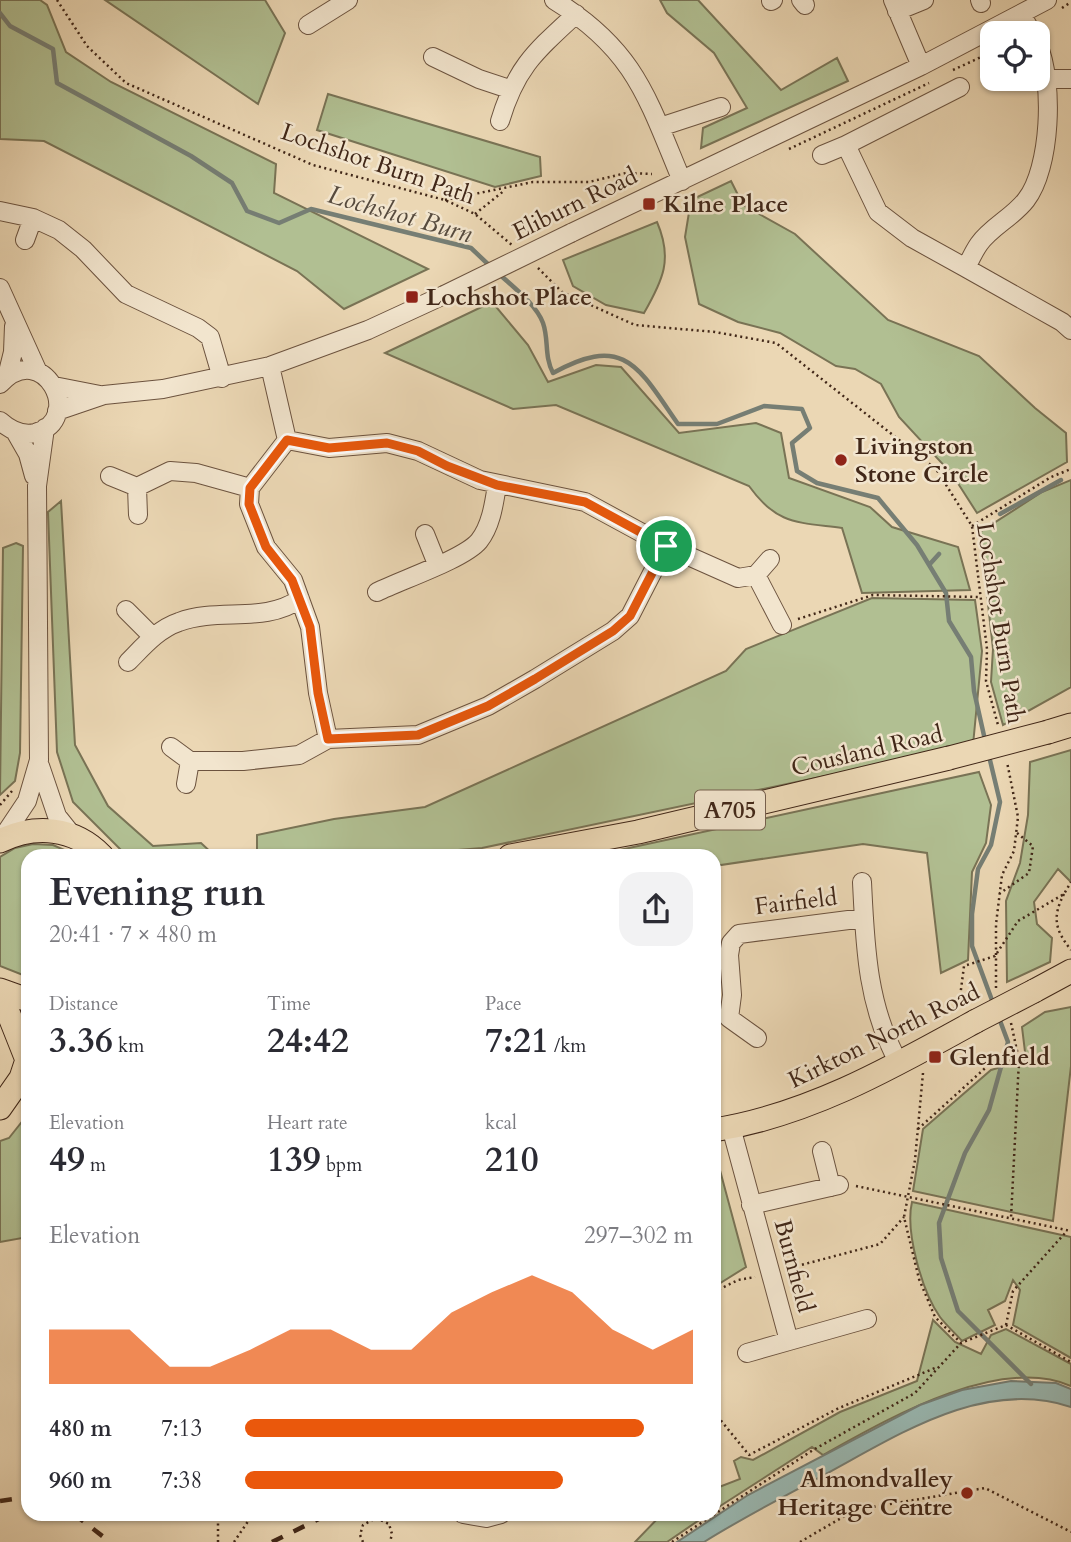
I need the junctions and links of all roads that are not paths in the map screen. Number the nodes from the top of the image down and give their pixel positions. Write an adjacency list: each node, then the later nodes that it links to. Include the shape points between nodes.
1 (554, 0): 6 (street)
2 (924, 0): 5 (street)
3 (1047, 0): 7 (street, Eliburn Road)
4 (341, 2): 9 (street)
5 (895, 6): 11 (street)
6 (576, 14): 15 (street, via 536,52); 19 (street, via 626,61)
7 (1022, 16): 8 (street); 11 (street, Eliburn Road)
8 (1025, 21)
9 (308, 25)
10 (433, 57): 15 (street)
11 (921, 66): 22 (street, Eliburn Road)
12 (1050, 79): 13 (street)
13 (1071, 79)
14 (960, 87): 20 (street)
15 (509, 89): 18 (street)
16 (1046, 91): 26 (street, via 1037,185 1024,203 980,242)
17 (721, 107): 19 (street)
18 (500, 121)
19 (660, 127): 22 (street)
20 (846, 145): 21 (street); 26 (street, via 878,212 912,238)
21 (822, 155)
22 (682, 181): 30 (street, Eliburn Road, bridge, via 368,330)
23 (0, 211): 24 (street)
24 (33, 218): 25 (street); 32 (street, via 59,230 83,249 126,294 210,337)
25 (25, 240)
26 (966, 268): 29 (street)
27 (0, 288): 28 (street)
28 (14, 323): 31 (street); 33 (street, via 13,352)
29 (1071, 330)
30 (270, 366): 32 (street, Eliburn Road); 40 (street)
31 (38, 372): 33 (street, via 26,370); 34 (street)
32 (222, 378): 35 (street, Eliburn Road)
33 (4, 380)
34 (54, 386): 35 (street, Eliburn Road); 36 (street)
35 (104, 395): 36 (street, Eliburn Road)
36 (57, 411): 38 (street)
37 (0, 421): 39 (street)
38 (45, 428): 39 (street, via 31,434); 43 (street)
39 (16, 433): 43 (street)
40 (287, 440): 42 (street, via 329,448 387,443 418,451); 45 (street)
41 (110, 476): 44 (street)
42 (497, 485): 48 (street, via 585,502); 50 (street, via 491,517 478,542)
43 (37, 486): 61 (street)
44 (137, 487): 45 (street, via 170,471); 46 (street)
45 (250, 488): 53 (street, via 249,504 257,528)
46 (138, 515)
47 (425, 534): 50 (street)
48 (666, 546): 51 (street, via 738,578); 59 (street, via 630,616 491,713 418,735)
49 (770, 559): 51 (street)
50 (437, 564): 52 (street)
51 (756, 575): 55 (street)
52 (377, 592)
53 (300, 599): 56 (street, via 285,609 178,622); 59 (street, via 310,627)
54 (126, 610): 56 (street)
55 (782, 625)
56 (153, 637): 57 (street)
57 (128, 662)
58 (1071, 725): 67 (main road, Cousland Road / A705, bridge, via 638,832)
59 (328, 739): 62 (street, via 299,755)
60 (171, 747): 62 (street)
61 (39, 760): 64 (street, via 52,806); 65 (street, via 27,801)
62 (190, 761): 63 (street)
63 (186, 784)
64 (73, 836): 65 (main road, via 40,830); 66 (main road)
65 (1, 840)
66 (92, 849)
67 (547, 849)
68 (862, 882): 69 (street)
69 (864, 918): 73 (street, Fairfield, via 739,934 731,943 732,995); 76 (street, via 876,1011)
70 (1071, 971): 76 (main road, Kirkton North Road, bridge)
71 (0, 991): 72 (main road); 75 (main road)
72 (21, 998)
73 (721, 1020): 74 (street, Fairfield)
74 (757, 1038)
75 (21, 1043)
76 (899, 1063): 79 (main road, Kirkton North Road, via 811,1104)
77 (21, 1078): 78 (main road)
78 (0, 1108)
79 (723, 1128): 81 (street, Burnfield)
80 (822, 1152): 81 (street, Burnfield, via 835,1186)
81 (751, 1205): 83 (street, Burnfield)
82 (867, 1319): 83 (street, Burnfield)
83 (789, 1341): 84 (street, Burnfield)
84 (747, 1353)

